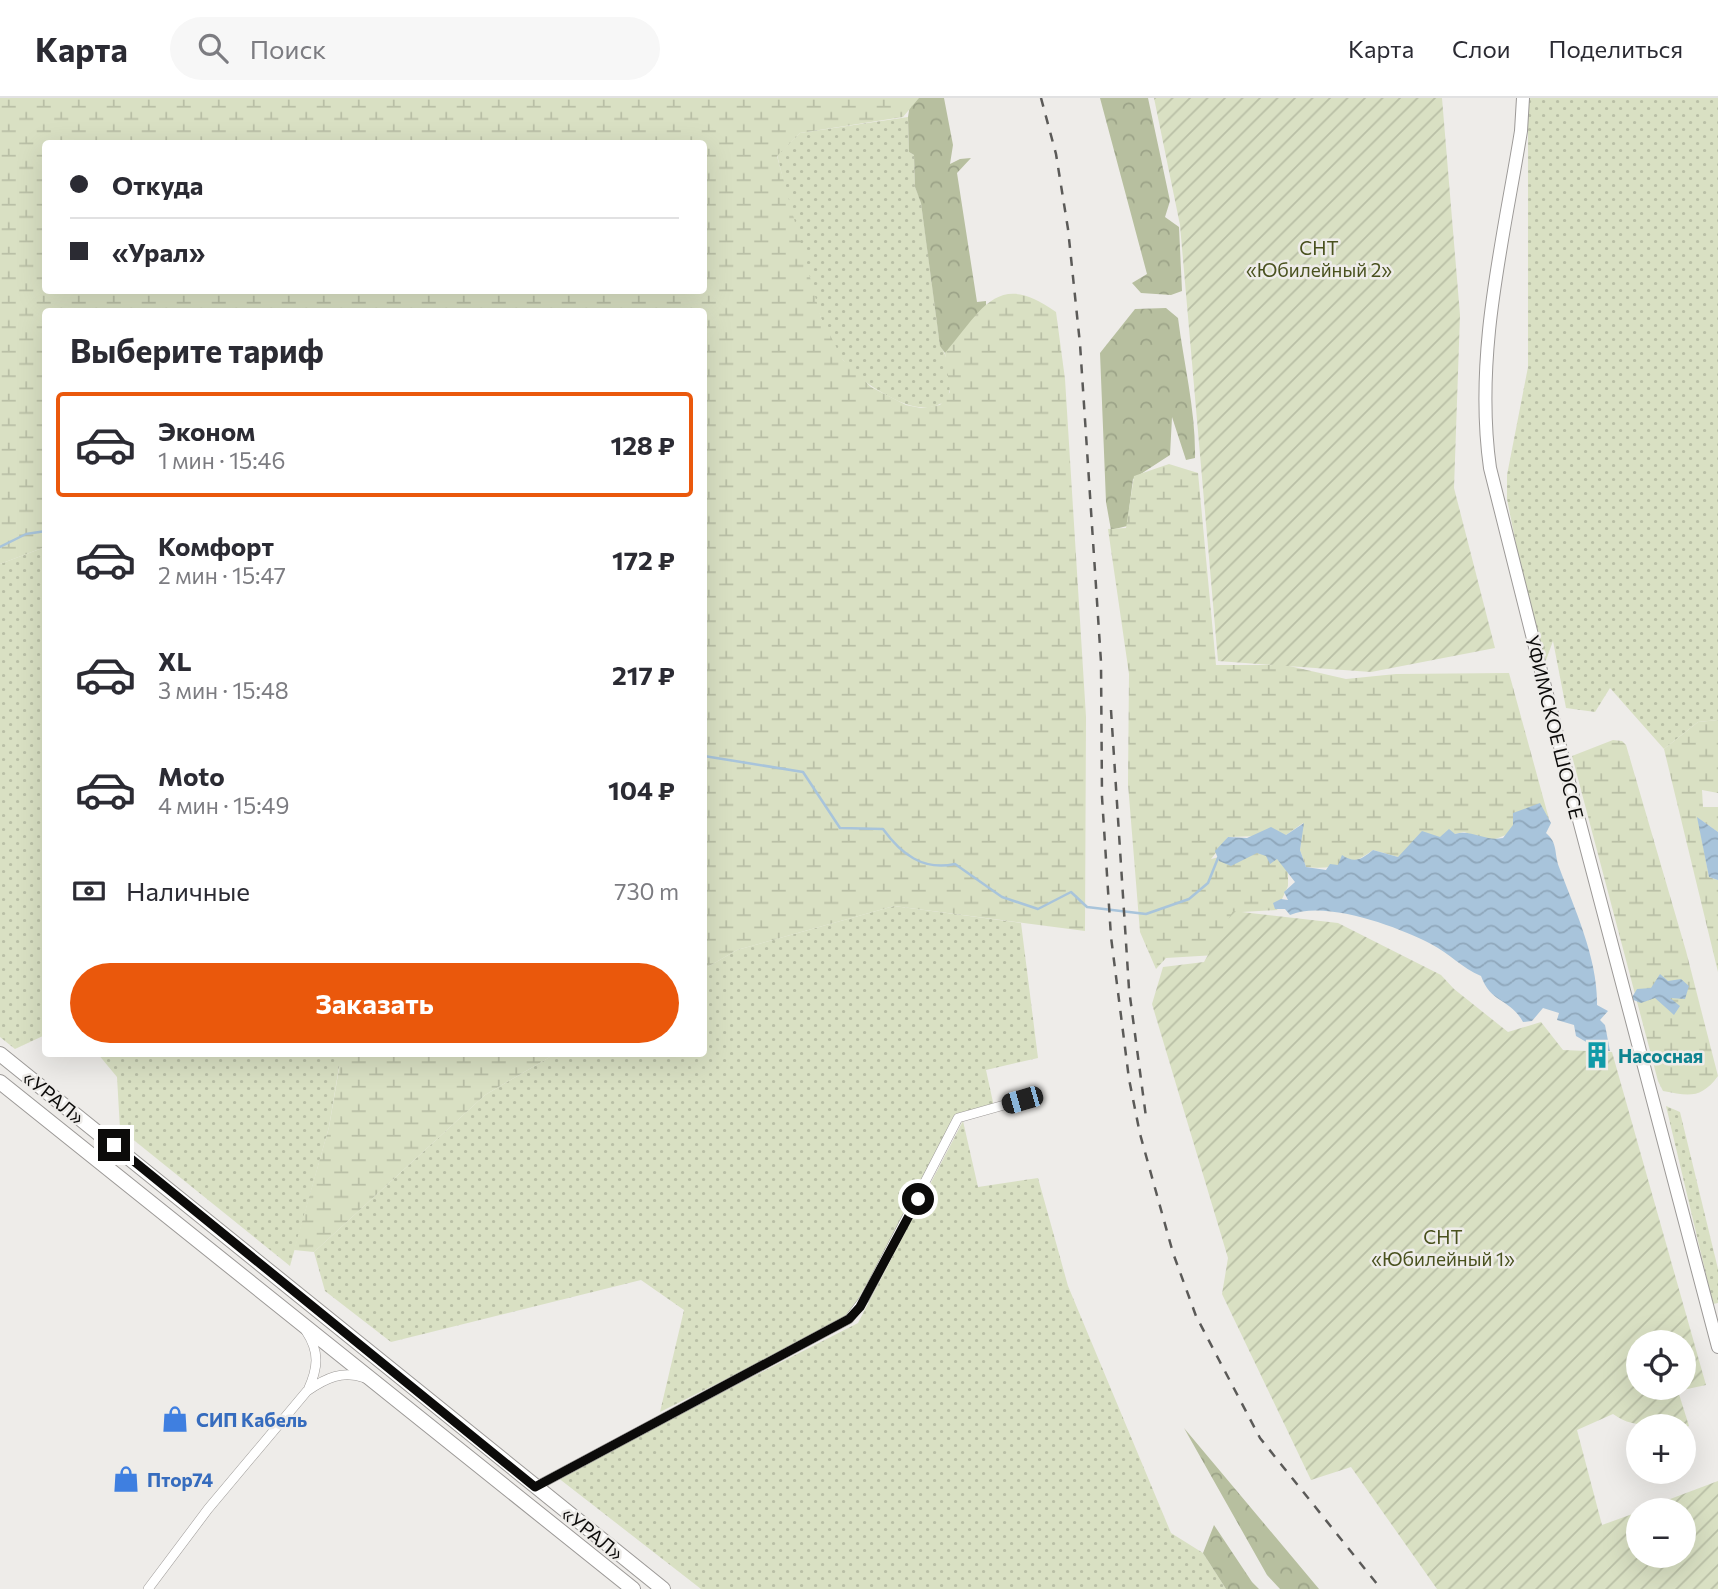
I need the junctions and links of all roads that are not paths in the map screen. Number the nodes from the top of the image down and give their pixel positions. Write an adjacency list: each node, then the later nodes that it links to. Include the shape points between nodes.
1 (1523, 98): 6 (main road, УФИМСКОЕ ШОССЕ, via 1484,381 1490,468)
2 (0, 1054): 9 (main road, «УРАЛ»)
3 (0, 1082): 5 (main road, «УРАЛ»)
4 (1022, 1100): 9 (street, via 958,1118 872,1286 849,1319)
5 (290, 1313): 7 (main road, «УРАЛ»); 8 (street, via 315,1348 315,1374)
6 (1718, 1347)
7 (374, 1381): 8 (street, via 340,1374); 11 (main road, «УРАЛ»)
8 (307, 1391): 10 (street)
9 (535, 1487): 12 (main road, «УРАЛ»)
10 (148, 1589)
11 (633, 1589)
12 (663, 1589)

